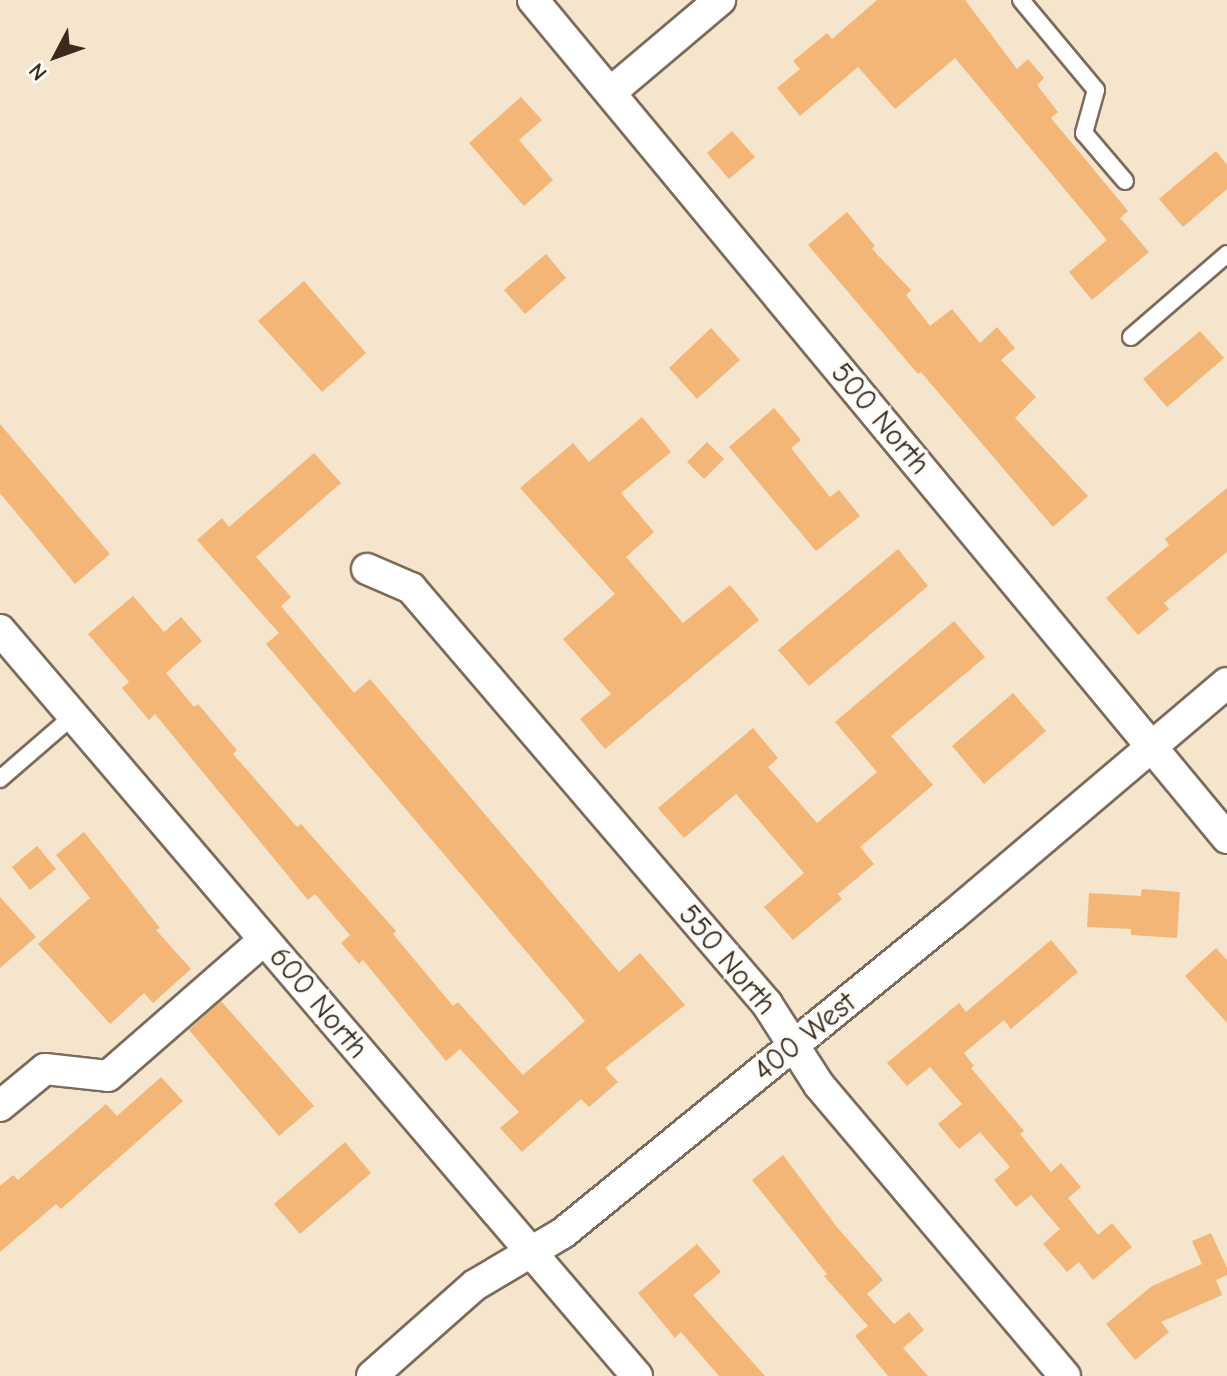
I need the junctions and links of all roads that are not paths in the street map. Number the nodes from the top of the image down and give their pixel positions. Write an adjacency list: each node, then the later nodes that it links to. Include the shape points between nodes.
1 (533, 0): 4 (street, 500 North)
2 (720, 0): 4 (street)
3 (1021, 0): 5 (lane, via 1096,90 1084,133)
4 (611, 92): 12 (street, 500 North)
5 (1125, 181)
6 (1227, 254): 7 (lane)
7 (1131, 337)
8 (367, 569): 16 (street, 550 North, via 411,588 767,1004)
9 (2, 636): 11 (street, 600 North)
10 (1227, 683): 12 (street, 400 West)
11 (73, 716): 13 (lane); 15 (street, 600 North)
12 (1151, 747): 14 (street, 500 North); 16 (street, 400 West)
13 (0, 779)
14 (1227, 838)
15 (264, 940): 17 (street, via 108,1076 45,1069); 18 (street, 600 North)
16 (795, 1046): 18 (street, 400 West, via 554,1241); 21 (street, 550 North, via 819,1085)
17 (0, 1106)
18 (531, 1253): 19 (street, 400 West, via 475,1285); 20 (street, 600 North)
19 (372, 1376)
20 (637, 1376)
21 (1065, 1376)

